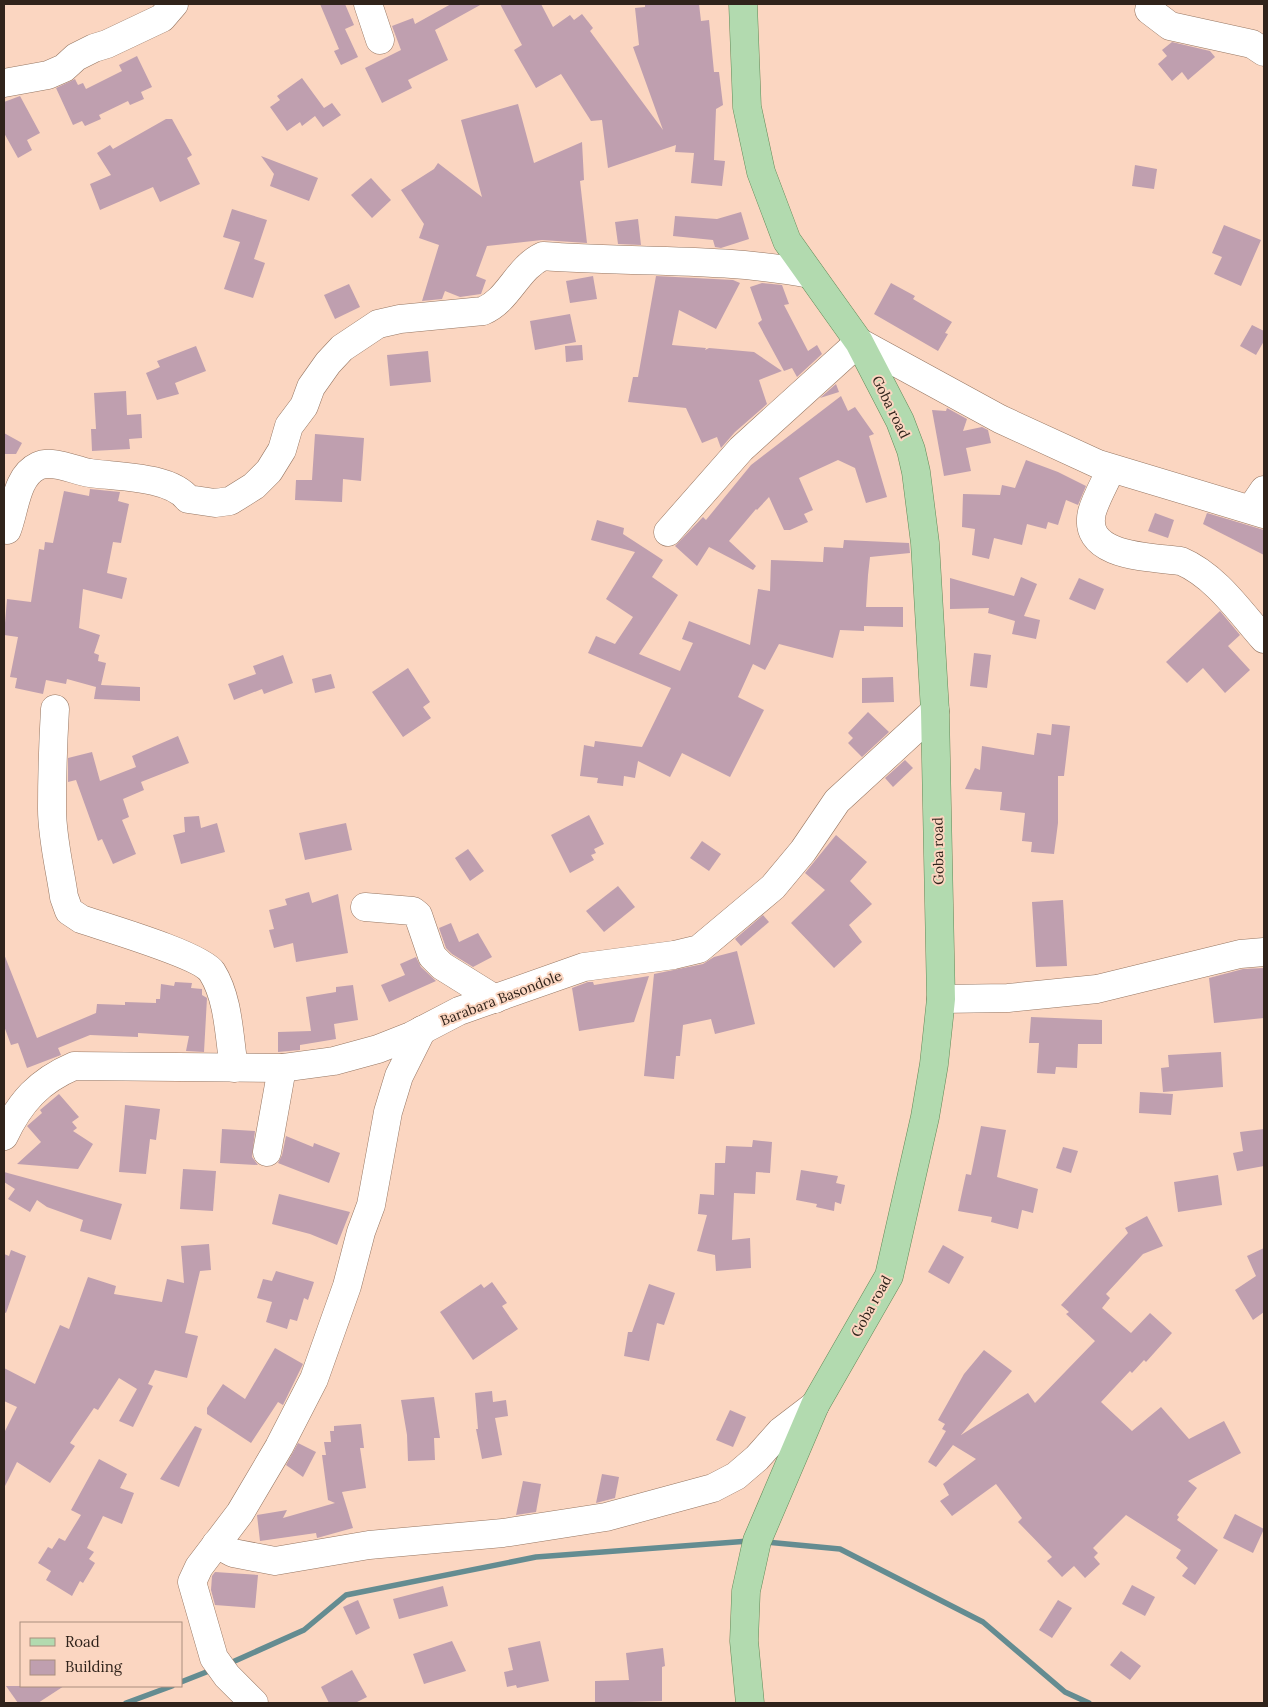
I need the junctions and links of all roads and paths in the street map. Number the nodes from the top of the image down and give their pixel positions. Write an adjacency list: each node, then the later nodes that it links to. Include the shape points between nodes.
1 (174, 4): 7 (street, via 162,18 76,57 64,68 48,75)
2 (368, 4): 5 (street)
3 (743, 4): 8 (main road, Goba road, via 747,107 761,172 788,241)
4 (1150, 10): 6 (street, via 1170,26 1252,44)
5 (380, 40)
6 (1264, 52)
7 (4, 83)
8 (810, 274): 9 (main road, Goba road); 12 (street, via 695,260 543,256 529,265 500,302 490,308 378,324 342,348 311,387 304,406 288,426 282,450 269,471 254,486 230,501 188,499 182,492 150,481 51,464 38,466 27,475 16,495)
9 (859, 342): 10 (street, via 1000,419); 13 (street, via 741,449); 16 (main road, Goba road, via 900,421 916,472 925,543)
10 (1111, 469): 11 (street); 14 (street, via 1092,512 1091,524 1097,541 1111,550 1190,565 1219,588)
11 (1260, 504)
12 (7, 530)
13 (668, 532)
14 (1264, 639)
15 (55, 709): 22 (street, via 52,810 64,898 69,911 81,919 186,956 211,970 222,993)
16 (935, 711): 19 (street, Barabara Basondole, via 837,801 804,851 773,887 702,947 674,955 584,967); 20 (main road, Goba road)
17 (365, 907): 19 (street, via 413,911 418,915 432,956 442,966)
18 (1264, 952): 20 (street, via 1240,954 1097,989 1008,998)
19 (495, 999): 21 (street, Barabara Basondole)
20 (940, 999): 26 (main road, Goba road, via 925,1117 889,1276)
21 (422, 1030): 23 (street, Barabara Basondole, via 334,1061); 27 (street, via 398,1076 371,1205 314,1379 240,1513)
22 (234, 1068): 23 (street, Barabara Basondole); 24 (street, Barabara Basondole, via 74,1066 45,1081 26,1098 14,1113)
23 (282, 1068): 25 (street)
24 (4, 1136)
25 (267, 1152)
26 (815, 1405): 27 (street, via 781,1431 736,1476 713,1488 606,1517 503,1533 369,1545 275,1561 233,1553); 29 (main road, Goba road, via 761,1527 746,1591 744,1640)
27 (216, 1544): 28 (street, via 192,1582 194,1594 214,1658)
28 (254, 1703)
29 (750, 1703)

